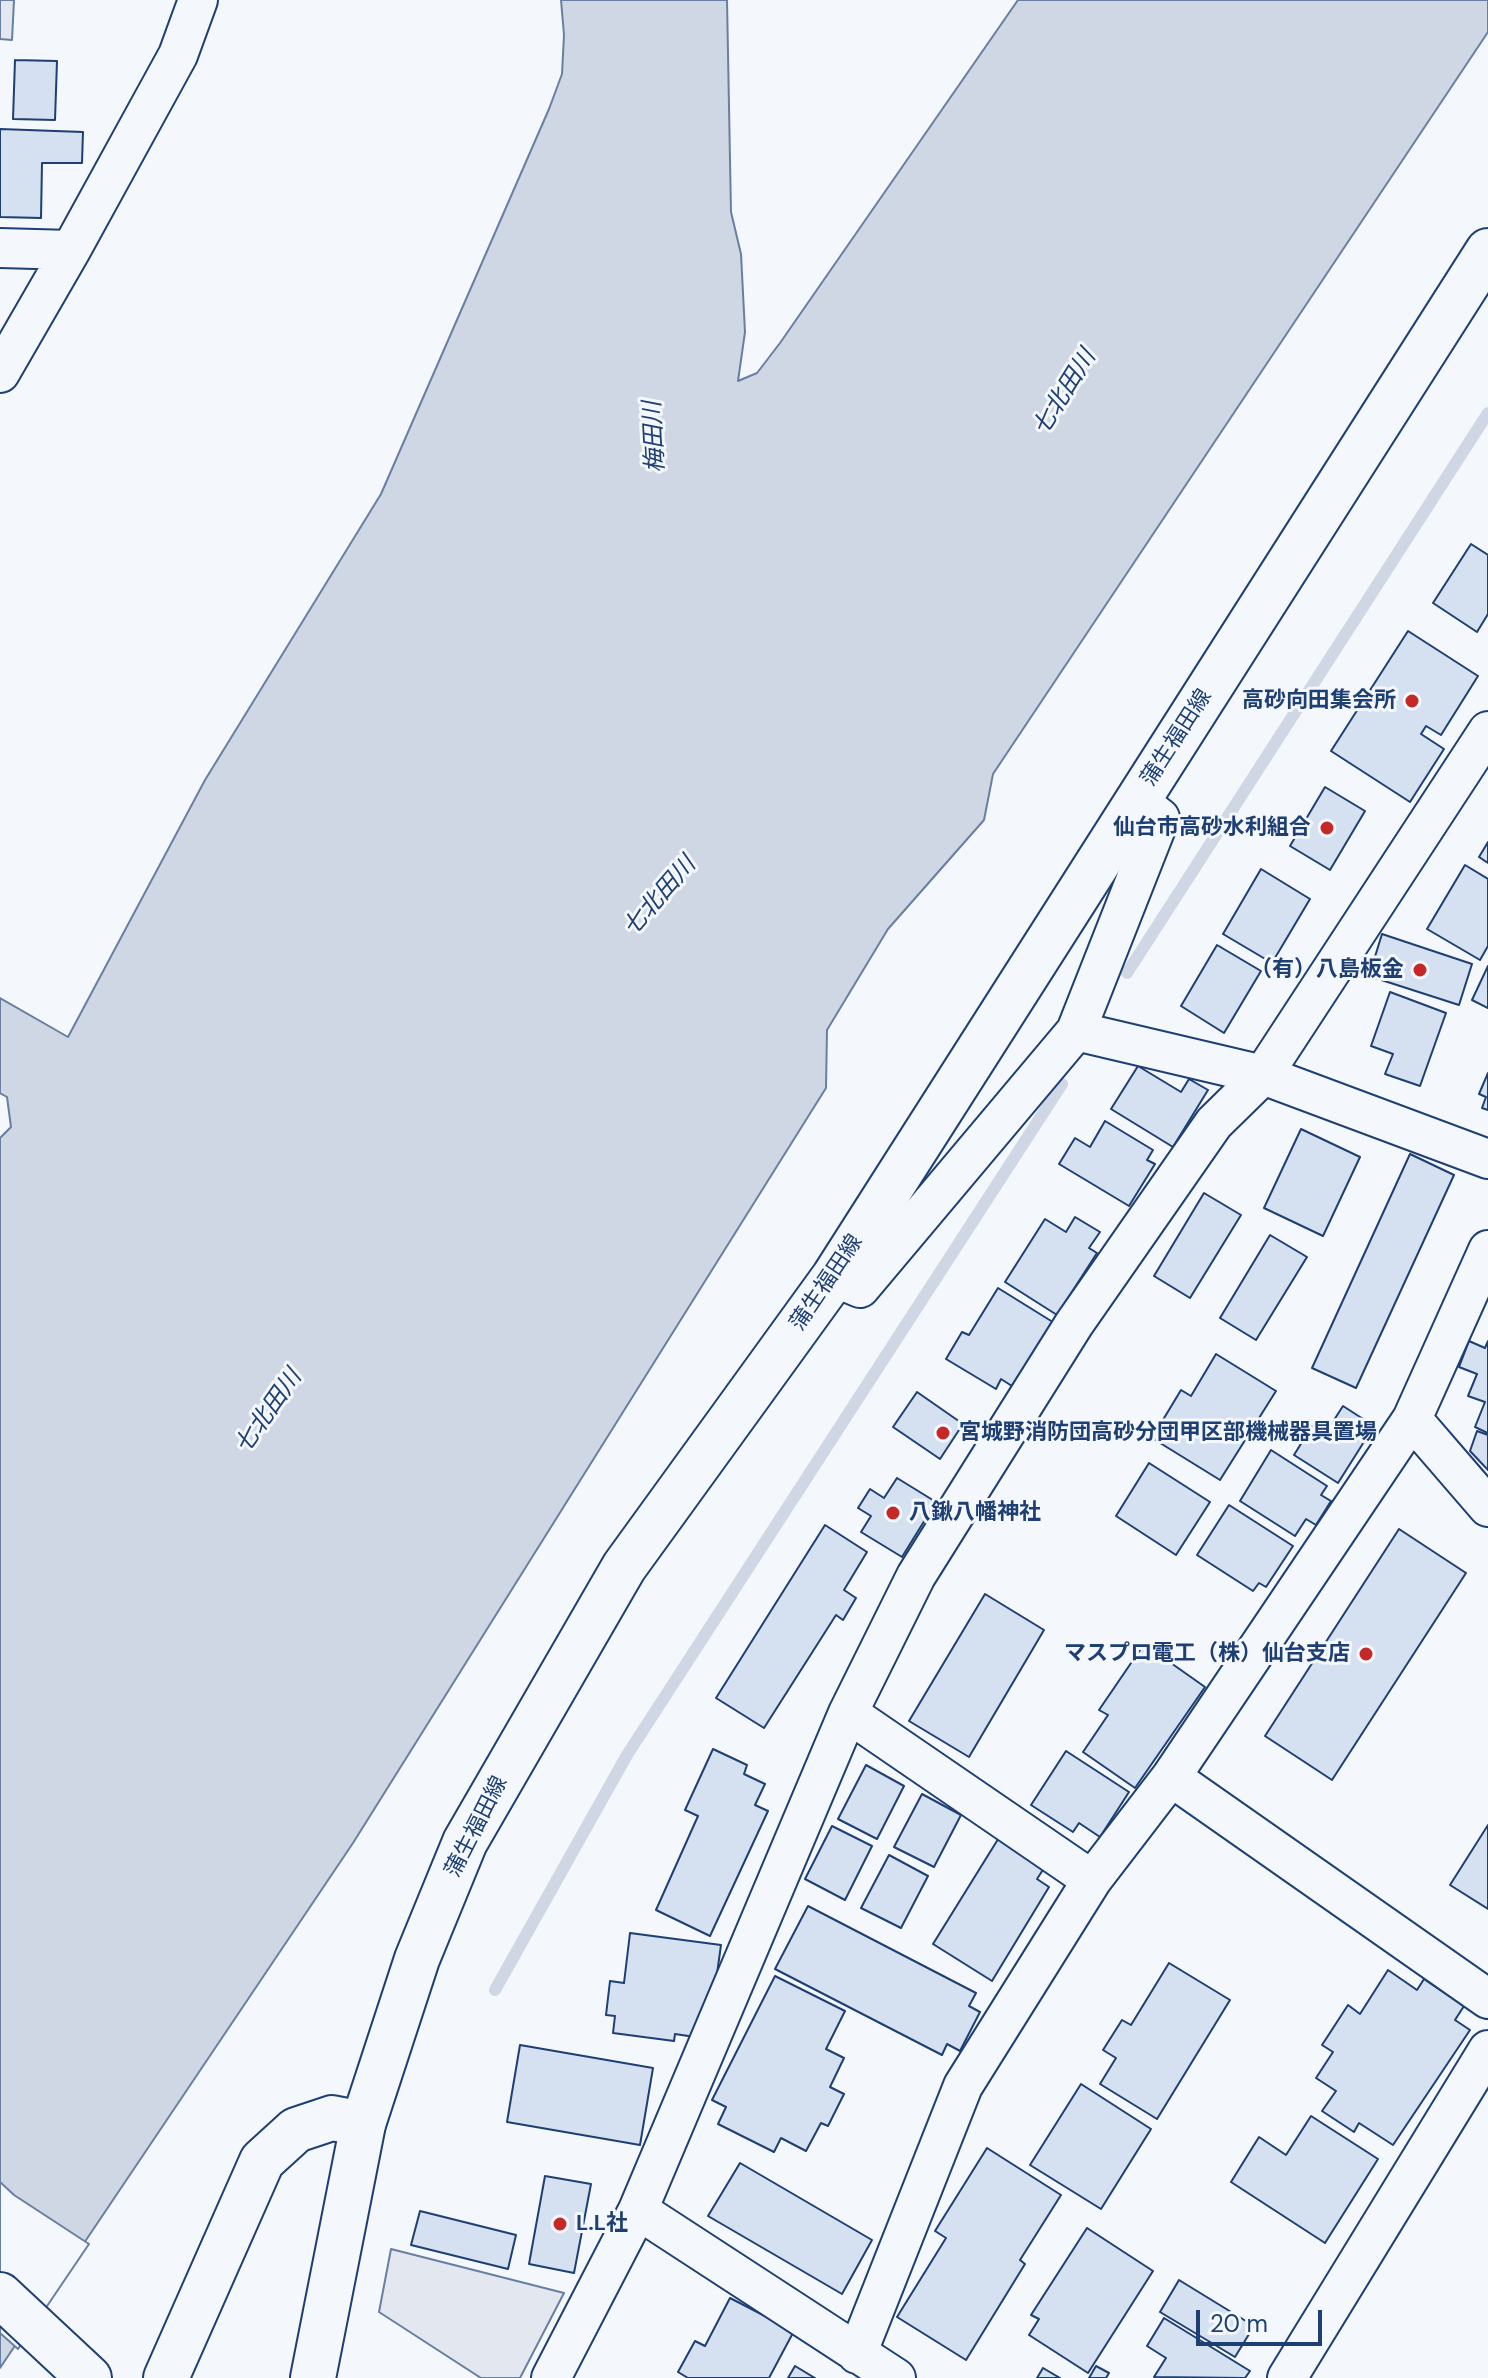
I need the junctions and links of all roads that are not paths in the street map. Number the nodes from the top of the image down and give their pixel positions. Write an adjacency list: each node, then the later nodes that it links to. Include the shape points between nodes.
1 (198, 0): 3 (street, via 178,55)
2 (0, 248): 3 (street)
3 (71, 250): 5 (street)
4 (1488, 251): 7 (main road, 蒲生福田線)
5 (0, 373)
6 (1488, 731): 9 (street)
7 (1137, 800): 8 (street, via 1160,818); 12 (main road, 蒲生福田線)
8 (1076, 1031): 9 (street); 12 (street, via 860,1288)
9 (1263, 1075): 10 (street); 15 (street, via 1214,1123 1074,1324 916,1576)
10 (1488, 1159)
11 (1488, 1250): 13 (street)
12 (834, 1277): 20 (main road, 蒲生福田線, via 624,1567 465,1842 417,1959)
13 (1412, 1419): 14 (street); 16 (street)
14 (1488, 1507)
15 (848, 1713): 17 (street); 21 (street)
16 (1171, 1777): 17 (street); 18 (street)
17 (1092, 1880): 23 (street, via 963,2086)
18 (1488, 1999)
19 (1488, 2050): 29 (street)
20 (363, 2124): 25 (main road, via 332,2118 296,2130 262,2161); 26 (main road, 蒲生福田線)
21 (638, 2210): 23 (street); 27 (street)
22 (0, 2295): 24 (main road)
23 (857, 2354): 28 (street)
24 (88, 2377)
25 (166, 2378)
26 (313, 2378)
27 (551, 2378)
28 (896, 2378)
29 (1287, 2378)

